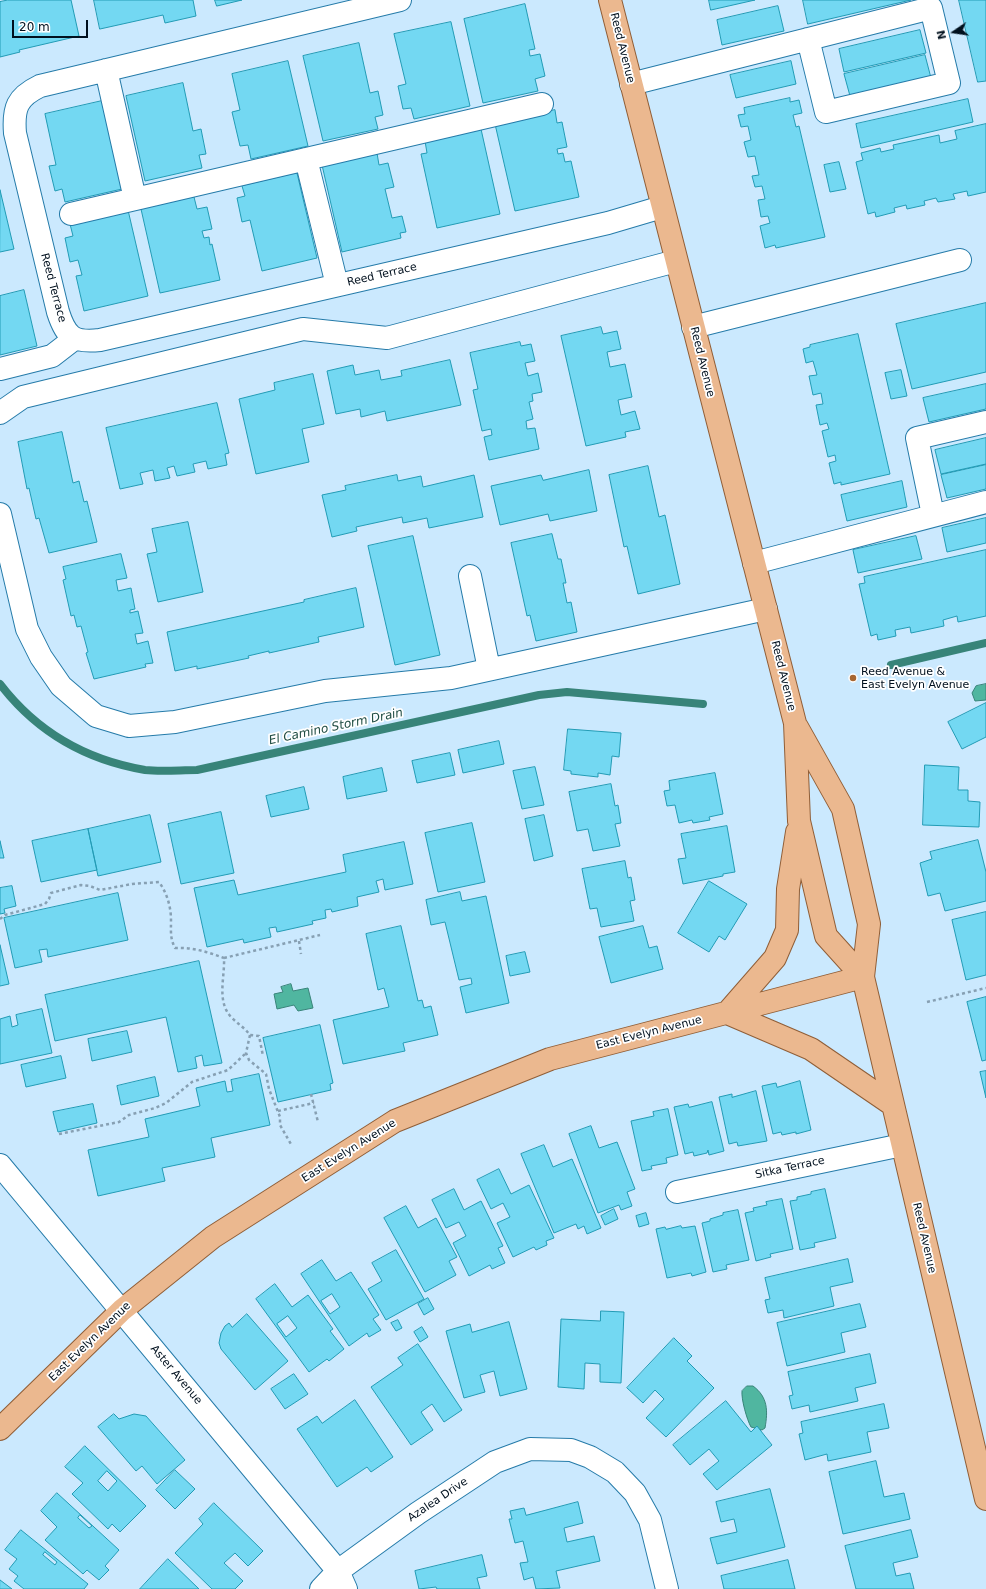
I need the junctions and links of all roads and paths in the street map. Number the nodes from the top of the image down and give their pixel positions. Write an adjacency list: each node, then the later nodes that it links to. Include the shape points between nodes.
1 (400, 0): 4 (street, Reed Terrace)
2 (610, 0): 5 (main road, Reed Avenue)
3 (808, 39): 3 (street, via 931,8 950,83 826,112); 5 (street)
4 (106, 70): 8 (street); 15 (street, Reed Terrace, via 40,86 27,92 18,104 14,118 15,133 58,312 64,329)
5 (631, 84): 9 (main road, Reed Avenue)
6 (542, 104): 7 (street)
7 (306, 159): 8 (street); 13 (street)
8 (135, 199): 10 (street)
9 (662, 207): 12 (main road, Reed Avenue); 13 (street, Reed Terrace, via 608,223)
10 (71, 214)
11 (960, 260): 14 (street)
12 (676, 261): 14 (main road, Reed Avenue); 17 (street, via 387,338 302,329 23,397)
13 (337, 285): 15 (street, Reed Terrace, via 100,340 87,342)
14 (693, 327): 22 (main road, Reed Avenue)
15 (74, 339): 16 (street, via 52,356)
16 (0, 369)
17 (0, 413)
18 (986, 422): 21 (street, via 917,438)
19 (986, 502): 21 (street)
20 (0, 514): 25 (street, via 27,629 41,657 61,686 96,716 128,726 175,722 325,691 451,678)
21 (933, 515): 22 (street)
22 (754, 563): 24 (main road, Reed Avenue)
23 (470, 576): 25 (street)
24 (766, 610): 25 (street); 26 (main road, Reed Avenue)
25 (489, 670)
26 (795, 723): 27 (main road, Reed Avenue); 33 (main road, Reed Avenue, via 843,809 869,924)
27 (799, 821): 33 (main road, Reed Avenue, via 826,936); 36 (main road, via 788,889 787,930 775,958)
28 (0, 919): 32 (path, via 45,904 51,893 81,885 100,890 159,882 167,897 171,920 170,938 175,948 194,949)
29 (320, 935): 30 (path)
30 (299, 941): 31 (path); 32 (path)
31 (301, 954)
32 (224, 958): 37 (path, via 224,1003 233,1018)
33 (863, 977): 36 (main road, East Evelyn Avenue); 42 (main road, Reed Avenue)
34 (986, 988): 35 (path)
35 (927, 1002)
36 (727, 1013): 42 (main road, via 811,1049); 50 (main road, East Evelyn Avenue, via 550,1059 395,1121 213,1237)
37 (250, 1035): 38 (path); 39 (path, via 260,1035)
38 (246, 1053): 43 (path, via 249,1060 266,1074); 45 (path, via 228,1070 192,1082 166,1103 155,1108 128,1115 119,1122)
39 (263, 1056)
40 (311, 1094): 41 (path)
41 (314, 1103): 43 (path); 44 (path)
42 (893, 1105): 46 (main road, Reed Avenue)
43 (278, 1111): 47 (path, via 283,1132)
44 (318, 1122)
45 (59, 1134)
46 (902, 1144): 49 (street, Sitka Terrace); 52 (main road, Reed Avenue)
47 (292, 1146)
48 (0, 1165): 50 (street, Aster Avenue)
49 (677, 1192)
50 (122, 1310): 51 (main road, East Evelyn Avenue); 53 (street, Aster Avenue)
51 (0, 1429)
52 (986, 1499)
53 (342, 1580): 54 (street, Azalea Drive); 55 (street, Azalea Drive, via 418,1512 495,1462 530,1450 571,1450 590,1457 615,1472 635,1493 650,1520)
54 (321, 1589)
55 (666, 1589)

